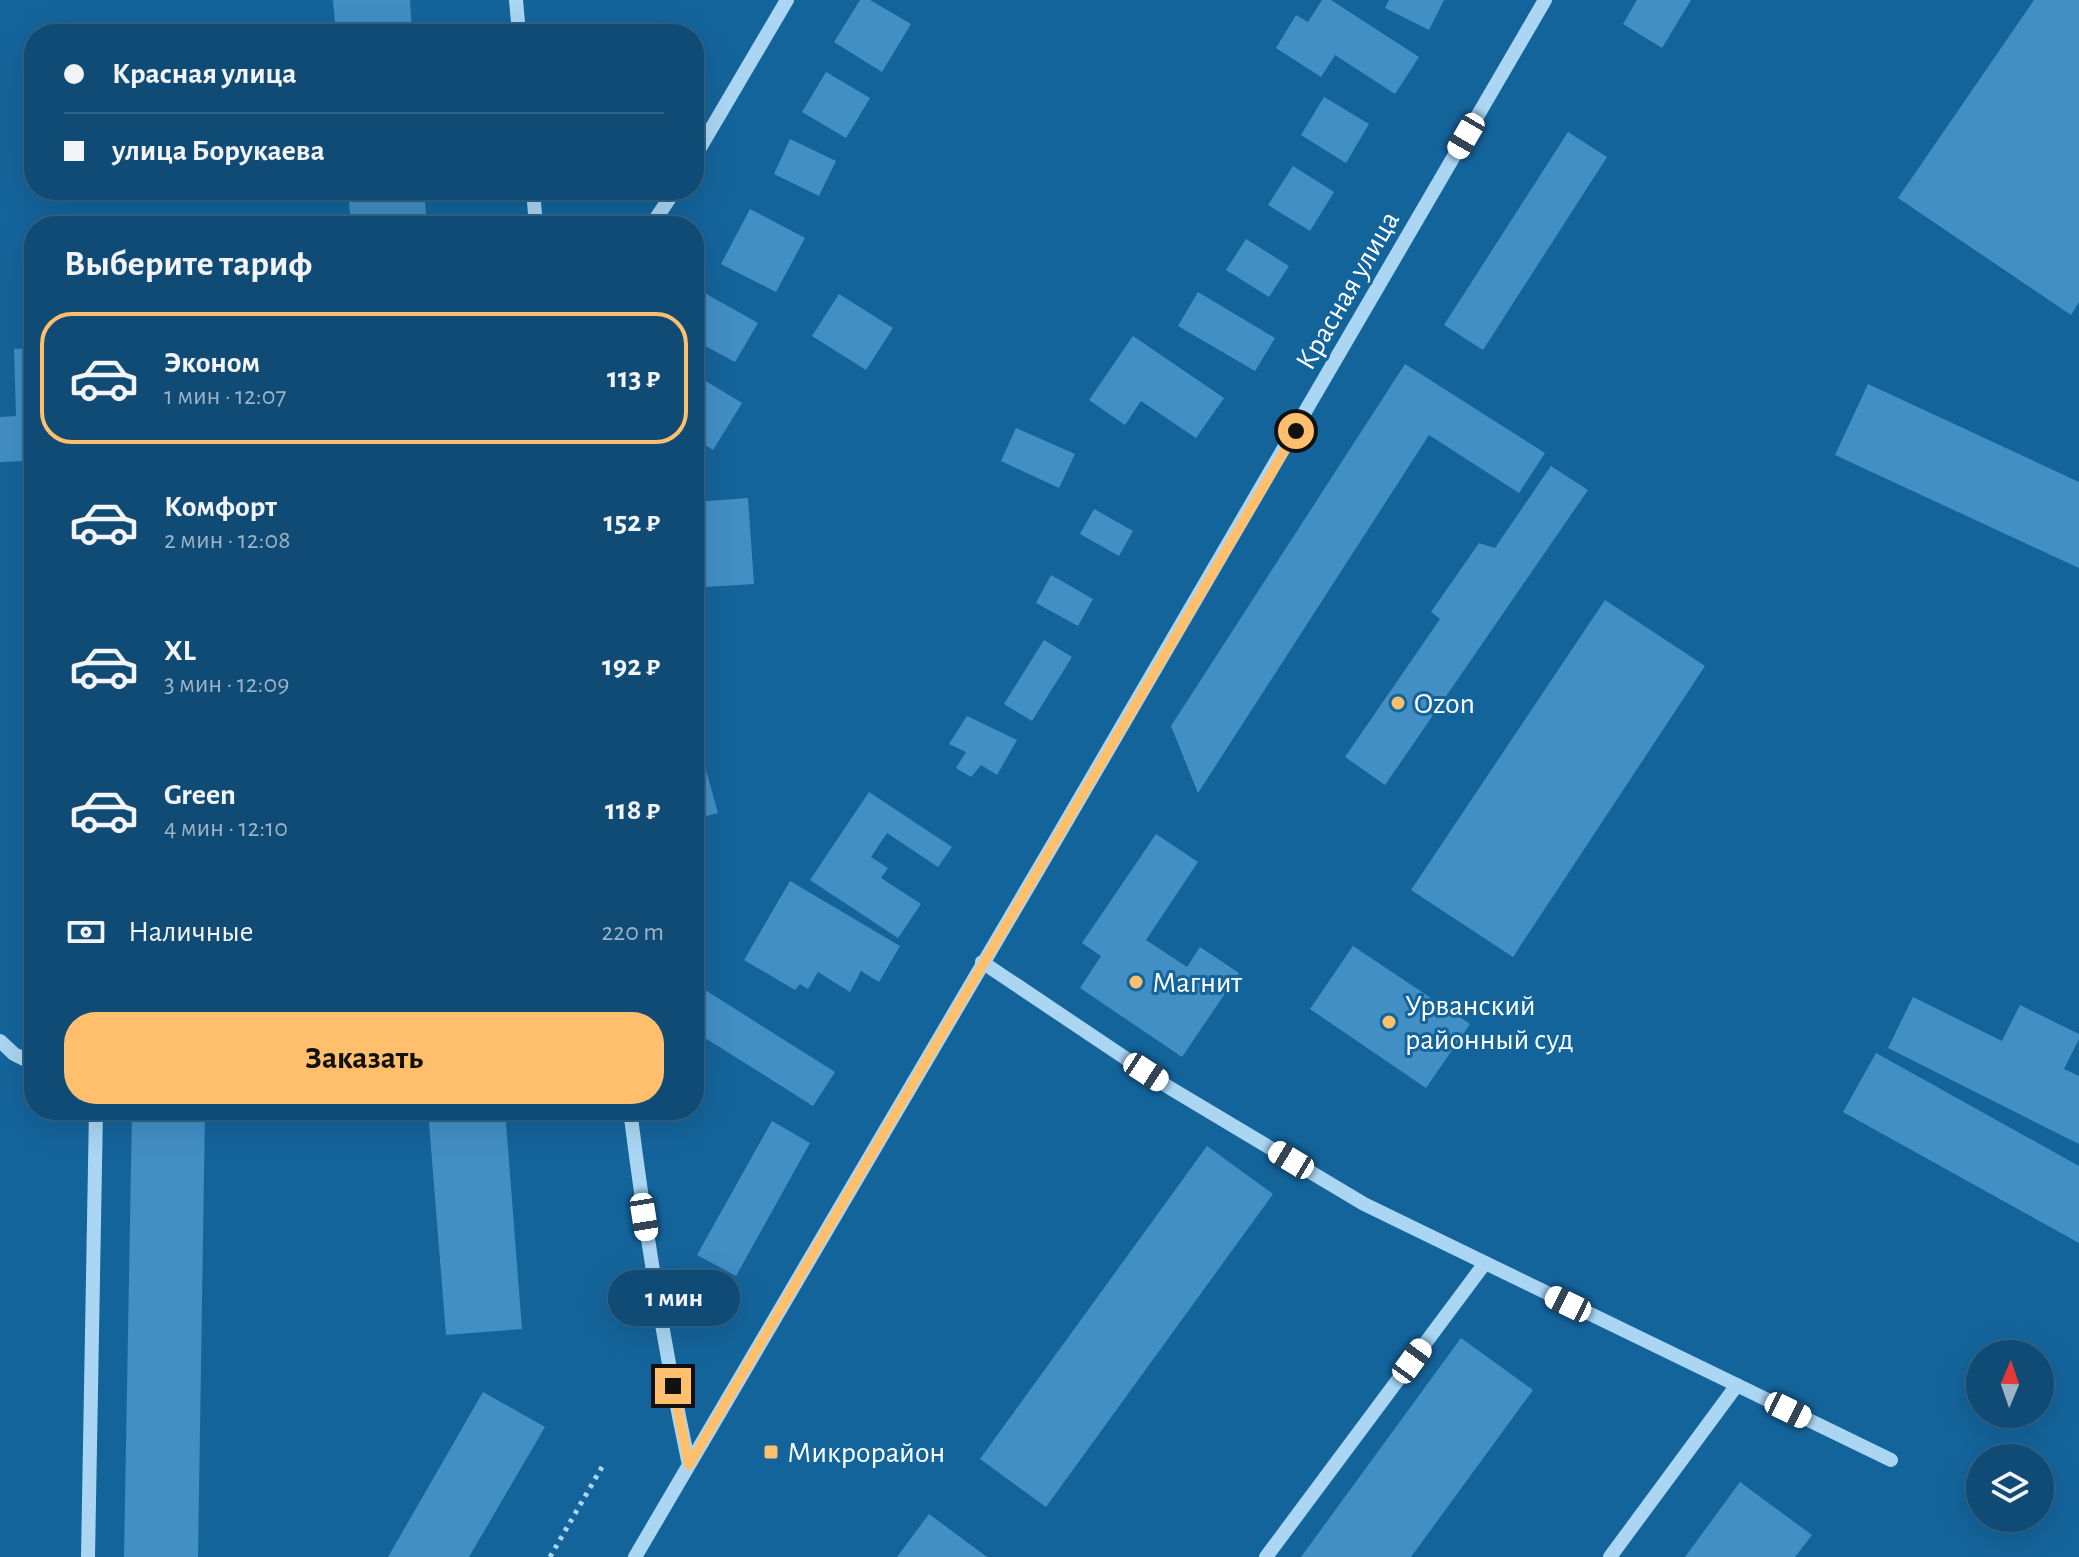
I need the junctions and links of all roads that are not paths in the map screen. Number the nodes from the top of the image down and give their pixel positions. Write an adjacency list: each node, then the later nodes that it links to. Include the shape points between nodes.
1 (516, 0): 4 (street)
2 (787, 0): 5 (street)
3 (1545, 0): 6 (street, Красная улица)
4 (518, 24)
5 (704, 141)
6 (982, 962): 11 (street, via 1209,1111 1364,1204); 14 (street, Красная улица)
7 (0, 1041): 8 (street)
8 (24, 1059)
9 (96, 1120): 15 (street)
10 (631, 1120): 14 (street, via 667,1360)
11 (1485, 1263): 12 (street); 17 (street)
12 (1737, 1385): 13 (street); 18 (street)
13 (1891, 1460)
14 (689, 1465): 16 (street, Красная улица)
15 (88, 1557)
16 (635, 1557)
17 (1266, 1557)
18 (1610, 1557)

